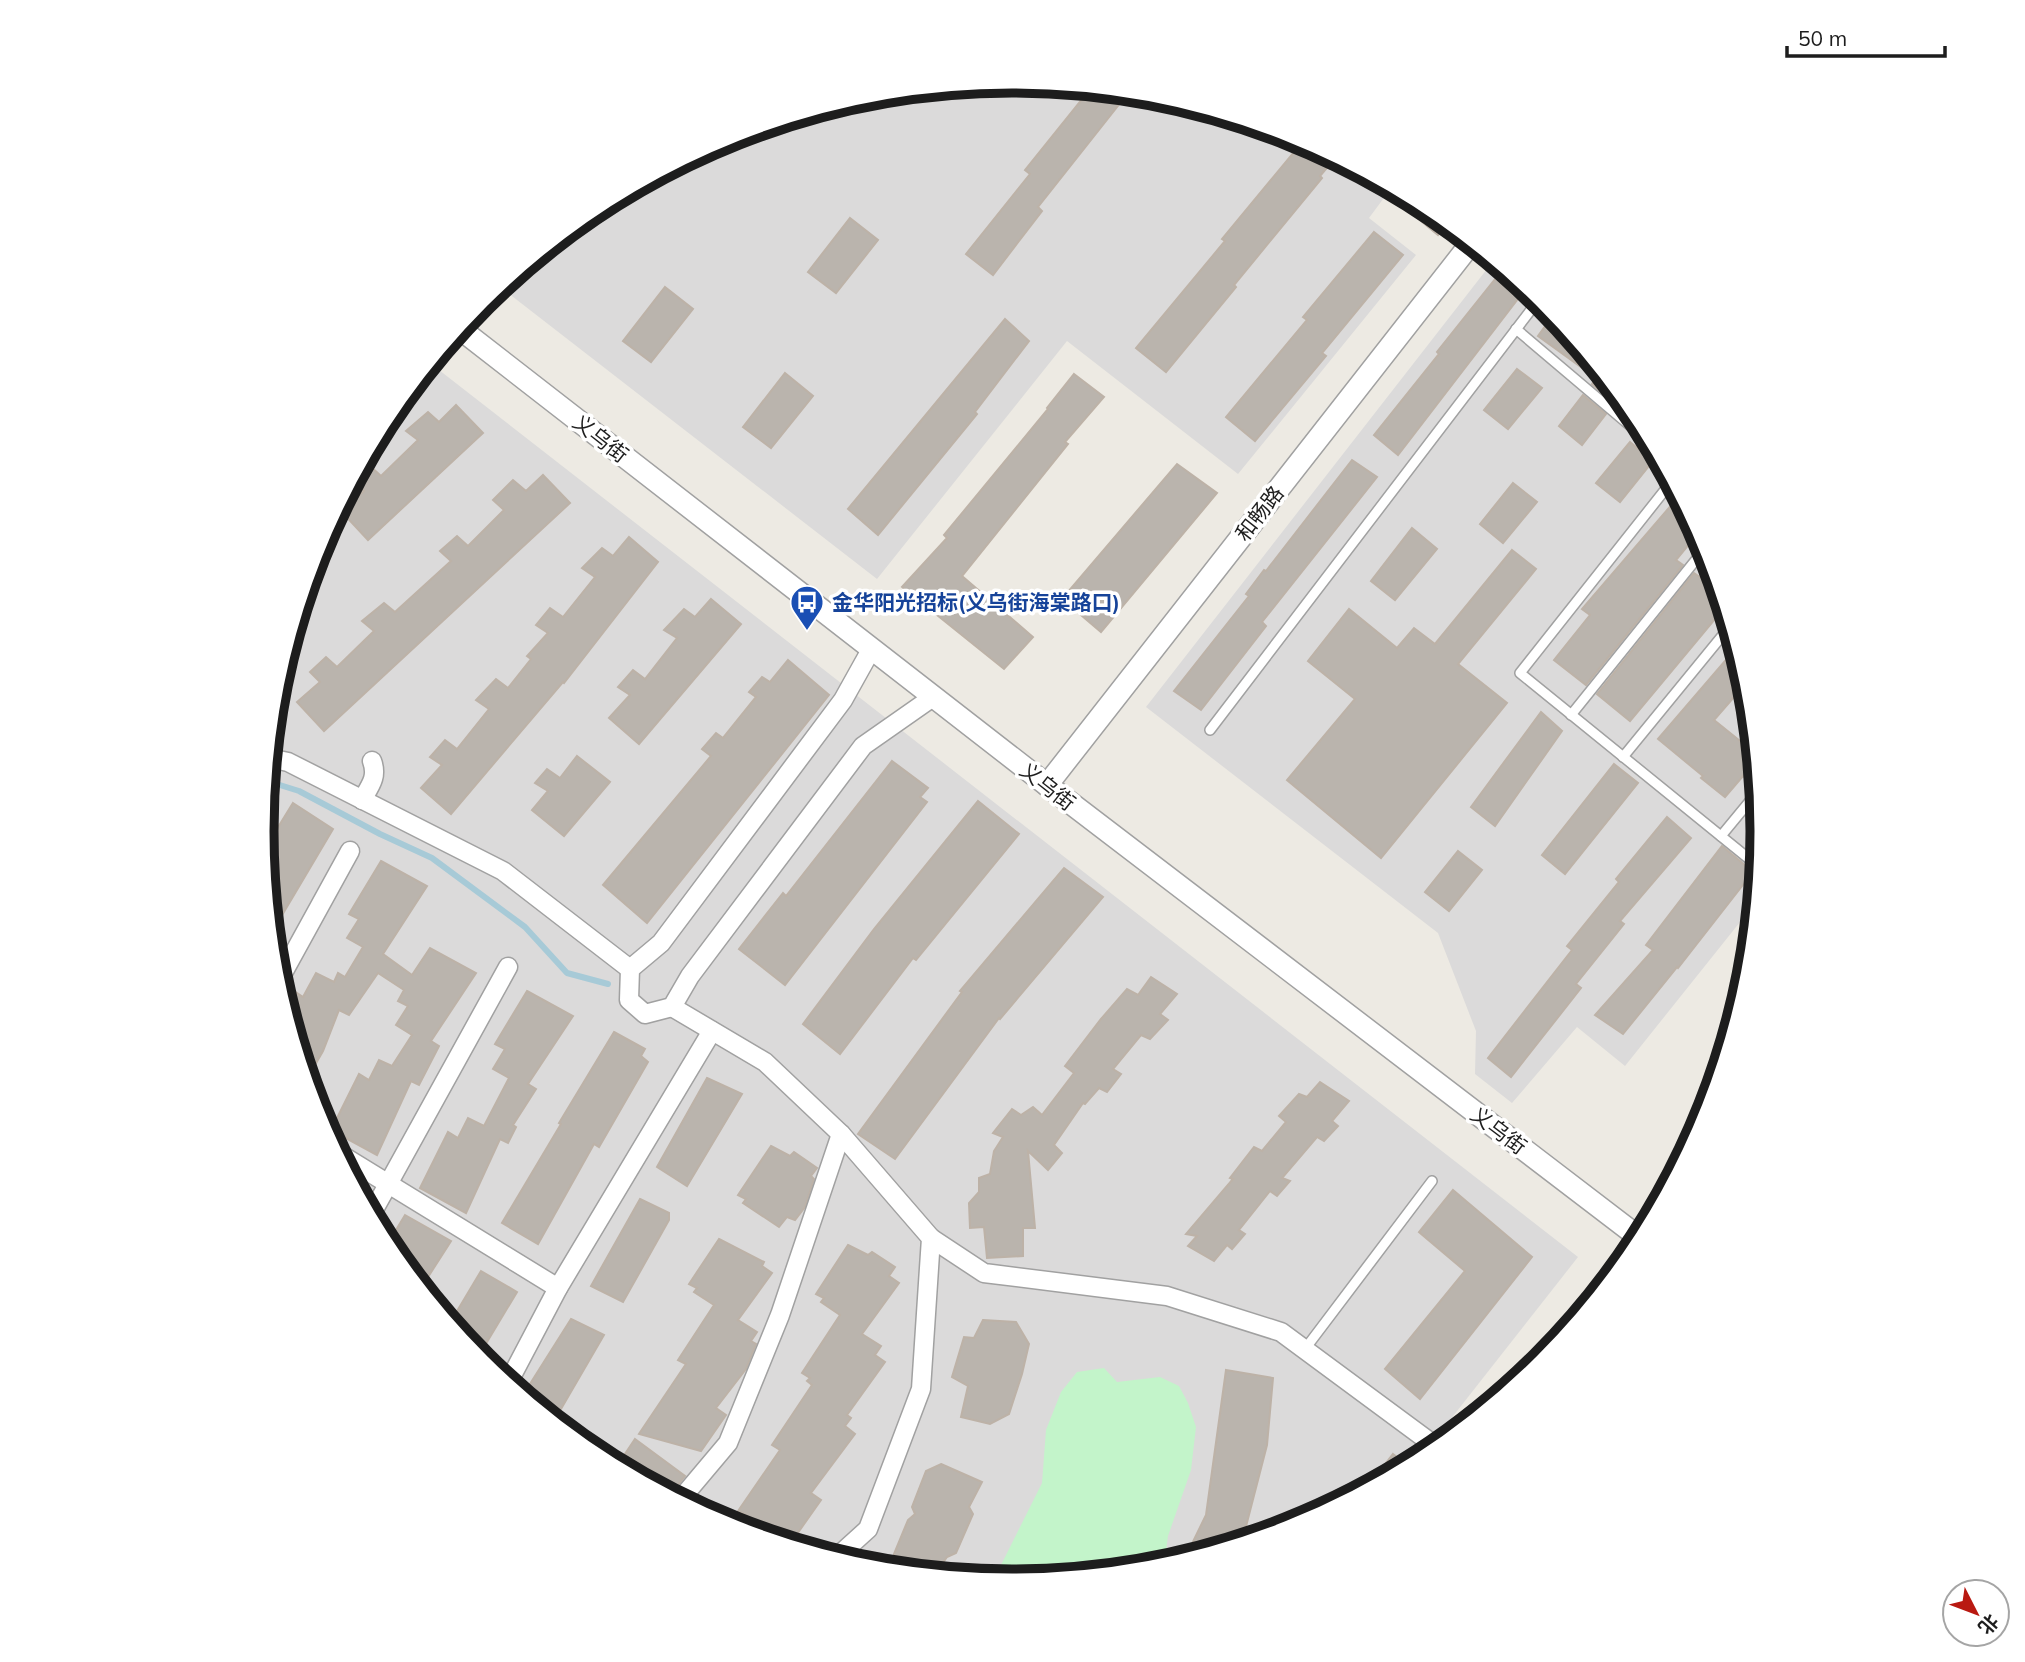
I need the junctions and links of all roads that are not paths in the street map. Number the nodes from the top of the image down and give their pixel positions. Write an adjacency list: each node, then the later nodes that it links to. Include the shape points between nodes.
1 (1467, 249): 16 (street, 和畅路)
2 (1533, 307): 3 (lane)
3 (1517, 330): 5 (lane); 12 (lane)
4 (467, 334): 9 (street, 义乌街)
5 (1628, 424)
6 (1666, 488): 11 (lane, via 1520,673)
7 (1698, 557): 11 (lane)
8 (1724, 634): 13 (lane)
9 (872, 648): 10 (street, 义乌街); 24 (street, via 843,700 686,910 661,943)
10 (933, 697): 16 (street, 义乌街); 25 (street, via 863,746)
11 (1571, 715): 13 (lane)
12 (1210, 730)
13 (1623, 757): 19 (lane)
14 (278, 760): 17 (street)
15 (372, 761): 17 (street, via 373,780)
16 (1047, 785): 32 (street, 义乌街)
17 (362, 800): 24 (street, via 503,871)
18 (1750, 801): 19 (lane)
19 (1721, 836): 21 (lane)
20 (350, 851): 22 (street)
21 (1750, 860)
22 (287, 966)
23 (508, 967): 30 (street)
24 (630, 969): 25 (street, via 629,1000 645,1014)
25 (671, 1007): 26 (street)
26 (712, 1031): 27 (street, via 765,1062); 34 (street)
27 (841, 1134): 33 (street); 38 (street, via 780,1315 728,1443)
28 (352, 1162): 30 (street)
29 (1432, 1181): 35 (lane)
30 (388, 1184): 31 (street); 34 (street)
31 (376, 1205)
32 (1632, 1232)
33 (930, 1238): 35 (street, via 984,1273 1167,1296 1281,1332); 39 (street, via 921,1389 868,1530)
34 (558, 1288): 36 (street)
35 (1305, 1349): 37 (street)
36 (513, 1374)
37 (1429, 1441)
38 (686, 1493)
39 (845, 1550)

